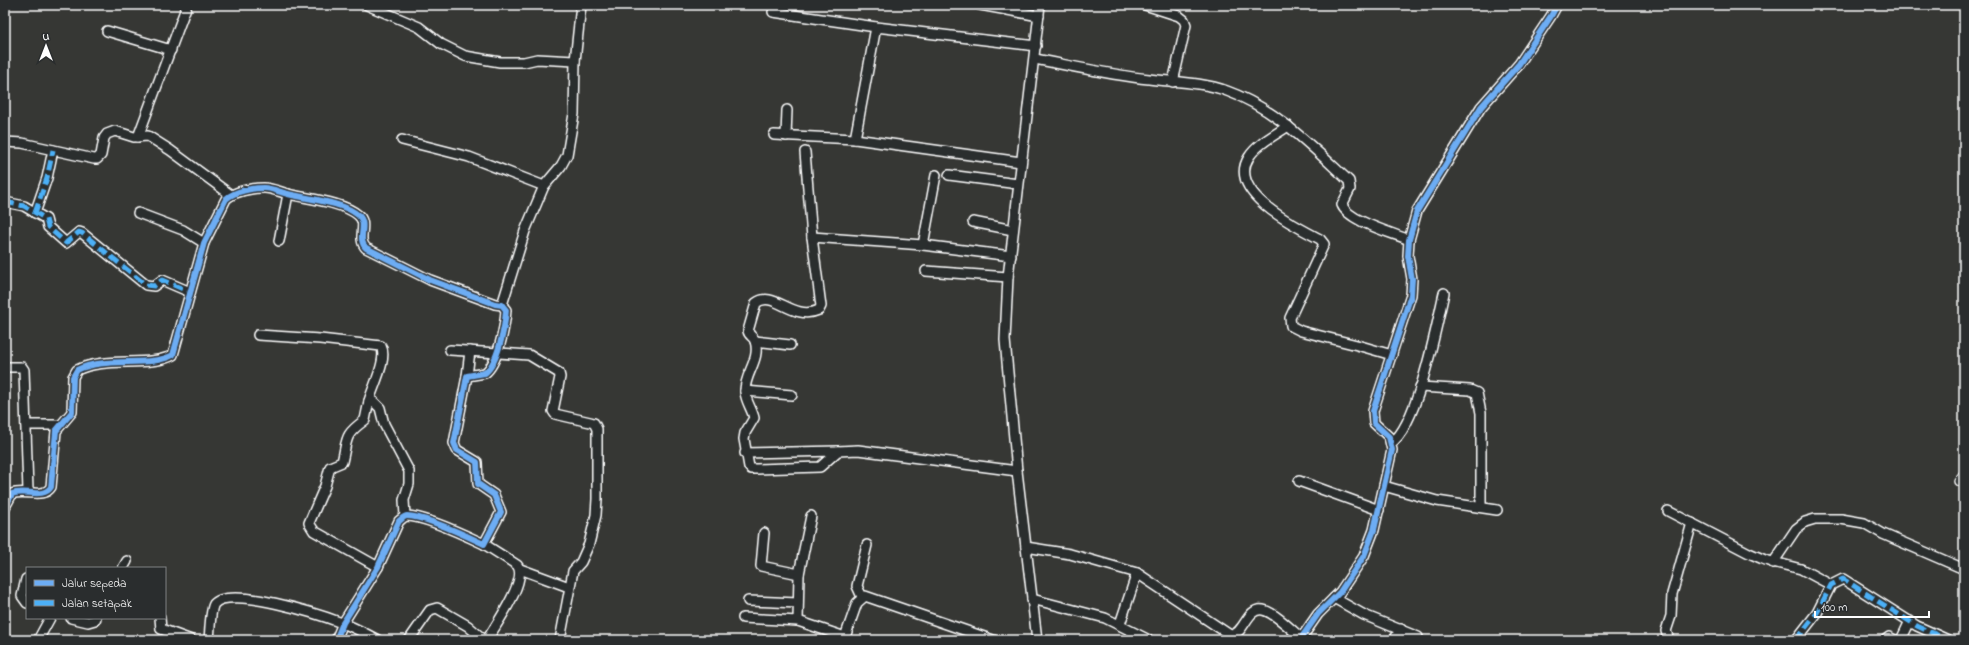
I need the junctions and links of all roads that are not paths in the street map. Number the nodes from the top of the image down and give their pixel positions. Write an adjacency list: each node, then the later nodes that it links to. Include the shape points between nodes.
1 (187, 5): 13 (street)
2 (367, 5): 15 (street, via 420,27 436,41 465,56 500,62 537,59)
3 (581, 5): 15 (street)
4 (980, 5): 9 (street)
5 (1040, 5): 9 (street)
6 (1145, 5): 16 (street, via 1179,16 1186,25)
7 (1556, 5): 40 (street, via 1518,64 1481,107 1422,200)
8 (773, 12): 10 (street)
9 (1039, 16): 12 (street)
10 (876, 27): 12 (street); 22 (street)
11 (107, 31): 13 (street)
12 (1036, 46): 14 (street)
13 (171, 50): 20 (street)
14 (1041, 60): 16 (street); 27 (street)
15 (576, 61): 31 (street, via 571,140 561,166)
16 (1173, 82): 18 (street, via 1226,90 1252,102)
17 (787, 110): 21 (street)
18 (1288, 126): 40 (street, via 1348,181 1350,189 1342,205 1348,213); 56 (street, via 1253,153 1247,162 1245,172 1252,190 1261,203 1320,239 1324,244 1290,318 1290,326)
19 (774, 135): 21 (street)
20 (138, 136): 25 (street, via 115,131 107,134 101,155 97,159); 33 (street, via 153,138)
21 (786, 136): 22 (street)
22 (855, 139): 27 (street)
23 (402, 140): 31 (street, via 469,157)
24 (5, 142): 25 (street)
25 (53, 150): 35 (street, via 47,178)
26 (805, 152): 39 (street)
27 (1021, 162): 30 (street)
28 (936, 175): 43 (street)
29 (949, 175): 30 (street)
30 (1018, 184): 38 (street)
31 (544, 186): 49 (street, via 525,231)
32 (288, 194): 33 (street, via 264,188); 41 (street); 49 (street, via 341,206 354,212 364,223 362,240 366,248 430,280)
33 (231, 195): 42 (street, via 226,199)
34 (5, 202): 35 (street, via 24,206)
35 (35, 212): 47 (street, via 46,219 48,226 63,242 68,243 79,232 82,233 146,285 154,286 162,280)
36 (138, 213): 42 (street, via 187,232)
37 (974, 222): 38 (street)
38 (1014, 230): 44 (street)
39 (812, 237): 43 (street); 51 (street, via 821,302 819,310 799,312 769,298 760,300 756,303 748,331)
40 (1409, 240): 56 (street, via 1411,296)
41 (278, 241)
42 (204, 243): 47 (street)
43 (923, 245): 44 (street)
44 (1011, 256): 46 (street)
45 (926, 271): 46 (street)
46 (1008, 277): 68 (street, via 1006,357)
47 (190, 292): 64 (street, via 174,355 146,360 108,362 77,370 73,377 72,412 68,419)
48 (1444, 293): 59 (street)
49 (502, 305): 55 (street, via 506,310 506,317)
50 (258, 335): 62 (street, via 381,346 383,359)
51 (755, 341): 52 (street); 60 (street, via 753,365 746,378)
52 (790, 345)
53 (450, 350): 54 (street)
54 (470, 351): 55 (street); 58 (street)
55 (497, 354): 58 (street, via 485,373); 92 (street, via 534,357 559,373 553,411 555,414 594,423 597,429 596,515 589,544 581,562 573,571)
56 (1392, 355): 65 (street, via 1373,411 1376,426 1389,437)
57 (5, 367): 63 (street, via 23,368)
58 (467, 376): 81 (street, via 454,443 466,457 477,462 478,484 494,495 501,512)
59 (1420, 387): 65 (street, via 1400,436); 73 (street, via 1470,390 1477,394 1481,413)
60 (745, 391): 61 (street); 67 (street, via 754,418 745,434)
61 (792, 395)
62 (369, 401): 77 (street, via 380,408 384,424 409,472 409,484 404,500); 85 (street, via 365,420 353,429 345,440 342,462 330,467 309,523 314,531)
63 (26, 425): 64 (street); 71 (street)
64 (59, 425): 71 (street, via 55,437 51,487 44,493)
65 (1391, 443): 70 (street, via 1391,458)
66 (838, 451): 67 (street); 67 (street, via 820,467 757,469 749,467); 68 (street, via 858,450)
67 (745, 453)
68 (1017, 471): 83 (street)
69 (1299, 481): 74 (street)
70 (1384, 486): 73 (street, via 1437,500); 74 (street)
71 (28, 491): 72 (street, via 12,494)
72 (5, 507)
73 (1481, 507): 75 (street)
74 (1379, 510): 94 (street, via 1372,540 1364,556)
75 (1497, 510)
76 (1668, 511): 79 (street)
77 (405, 516): 81 (street, via 439,524); 85 (street, via 399,521)
78 (811, 516): 89 (street)
79 (1692, 524): 84 (street); 125 (street, via 1672,594 1671,616 1666,631)
80 (764, 534): 89 (street, via 761,566)
81 (484, 544): 87 (street)
82 (866, 545): 93 (street, via 858,586)
83 (1026, 547): 88 (street, via 1070,554); 95 (street)
84 (1773, 563): 86 (street, via 1796,528 1805,522 1815,519 1841,519 1864,523 1883,534); 91 (street, via 1801,569)
85 (378, 567): 106 (street)
86 (1964, 568)
87 (520, 569): 92 (street); 119 (street, via 518,585)
88 (1137, 573): 107 (street); 112 (street, via 1230,635 1238,632 1251,614 1263,610)
89 (799, 574): 98 (street)
90 (26, 579): 97 (street, via 22,596)
91 (1831, 585): 105 (street, via 1841,580 1847,581); 126 (street, via 1817,612)
92 (569, 587): 120 (street)
93 (862, 597): 111 (street, via 857,602); 121 (street, via 870,596)
94 (1334, 598): 108 (street, via 1364,615); 112 (street, via 1311,623)
95 (1032, 599): 107 (street, via 1086,612); 122 (street)
96 (748, 601): 98 (street)
97 (26, 602)
98 (798, 602): 104 (street)
99 (743, 618): 104 (street)
100 (49, 619): 113 (street)
101 (76, 619): 102 (street, via 90,622)
102 (96, 619)
103 (160, 619): 109 (street, via 161,629)
104 (798, 621): 111 (street)
105 (1910, 621): 129 (street); 130 (street)
106 (343, 623): 115 (street, via 269,601 238,597 215,603 212,609); 116 (street); 117 (street)
107 (1120, 624): 123 (street)
108 (1401, 629): 110 (street); 124 (street)
109 (170, 637): 114 (street)
110 (1418, 637)
111 (844, 638)
112 (1301, 639)
113 (38, 640)
114 (191, 640)
115 (209, 640)
116 (336, 640)
117 (378, 640)
118 (409, 640): 119 (street, via 430,610 437,608 468,626)
119 (485, 640)
120 (560, 640)
121 (993, 640)
122 (1037, 640)
123 (1149, 640)
124 (1394, 640)
125 (1669, 640)
126 (1796, 640)
127 (1885, 640): 128 (street, via 1889,637)
128 (1895, 640)
129 (1901, 640)
130 (1948, 640)

